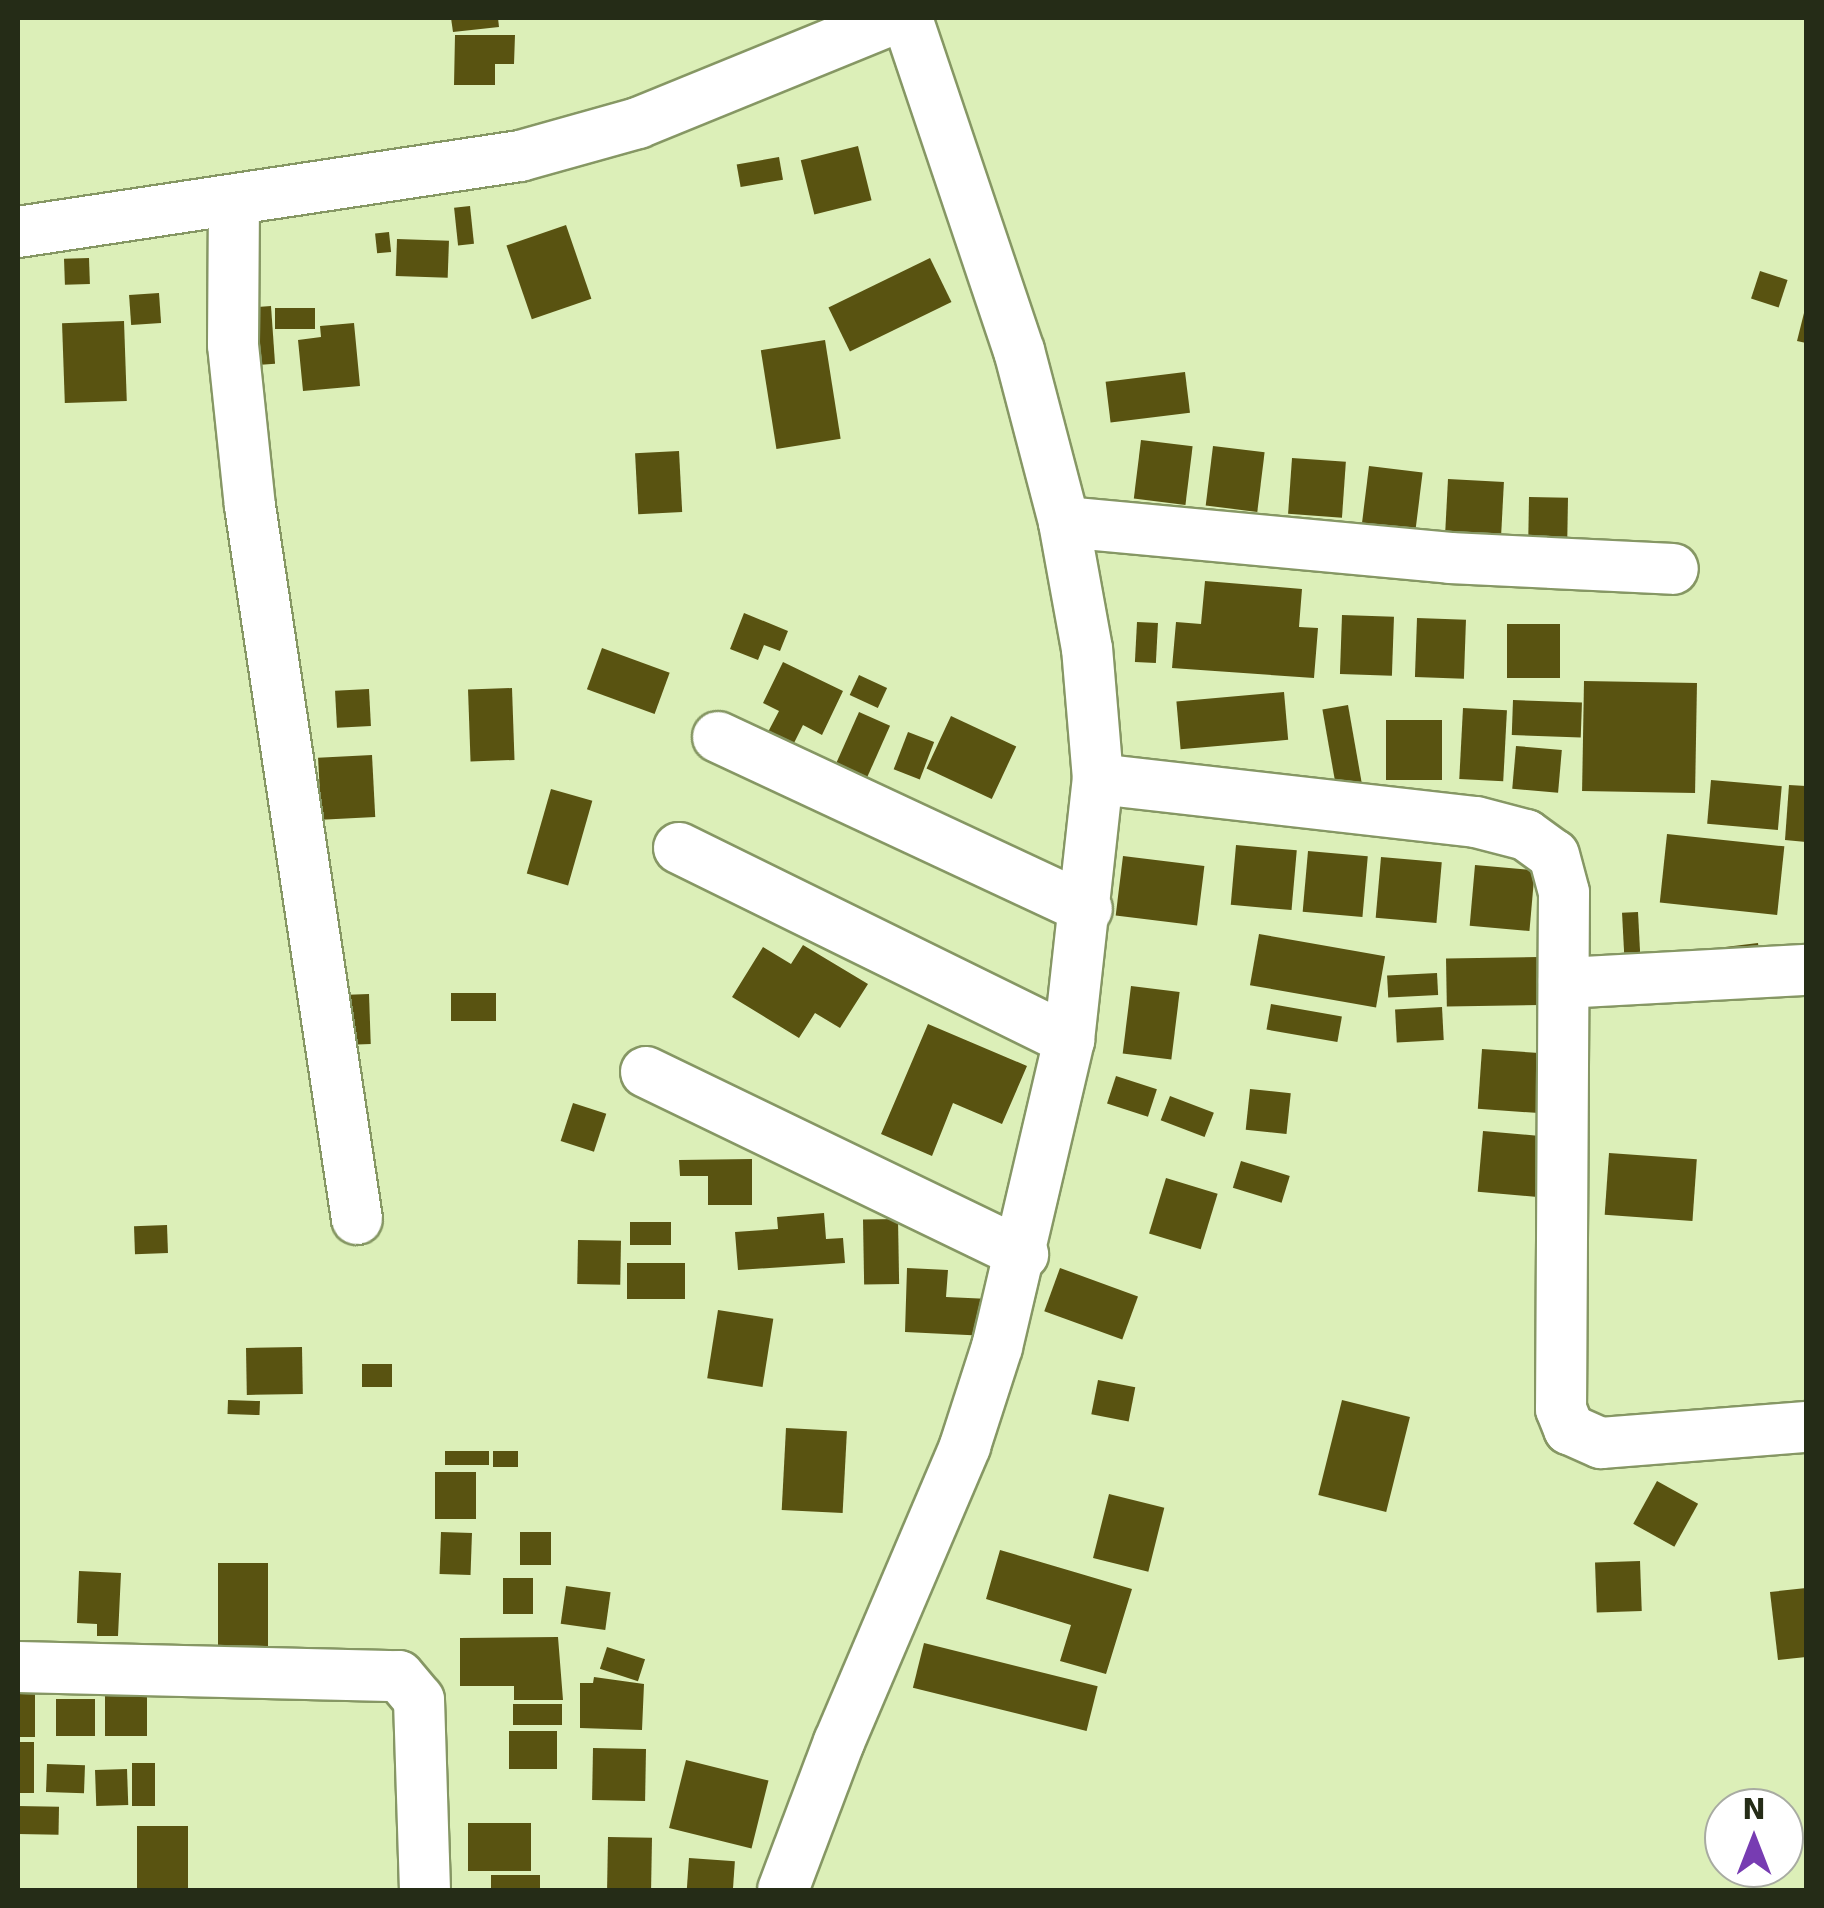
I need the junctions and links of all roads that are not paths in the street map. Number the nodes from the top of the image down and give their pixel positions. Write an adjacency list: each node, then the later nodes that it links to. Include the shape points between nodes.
1 (895, 18): 3 (street, via 638,123 520,156)
2 (907, 18): 5 (street, via 1019,351)
3 (234, 201): 4 (street); 15 (street, via 233,346 250,506)
4 (18, 232)
5 (1064, 522): 6 (street, via 1450,558); 8 (street, via 1088,650)
6 (1673, 569)
7 (718, 737): 10 (street)
8 (1098, 779): 10 (street); 12 (street, via 1476,822 1526,835 1554,856 1564,893)
9 (679, 848): 13 (street)
10 (1087, 909): 13 (street)
11 (1806, 970): 12 (street)
12 (1564, 983): 17 (street, via 1561,1409 1569,1429 1601,1443)
13 (1069, 1040): 16 (street)
14 (646, 1072): 16 (street)
15 (357, 1219)
16 (1023, 1254): 20 (street, via 965,1446 838,1742)
17 (1806, 1427)
18 (18, 1667): 19 (street, via 399,1676 419,1700)
19 (425, 1890)
20 (783, 1890)

